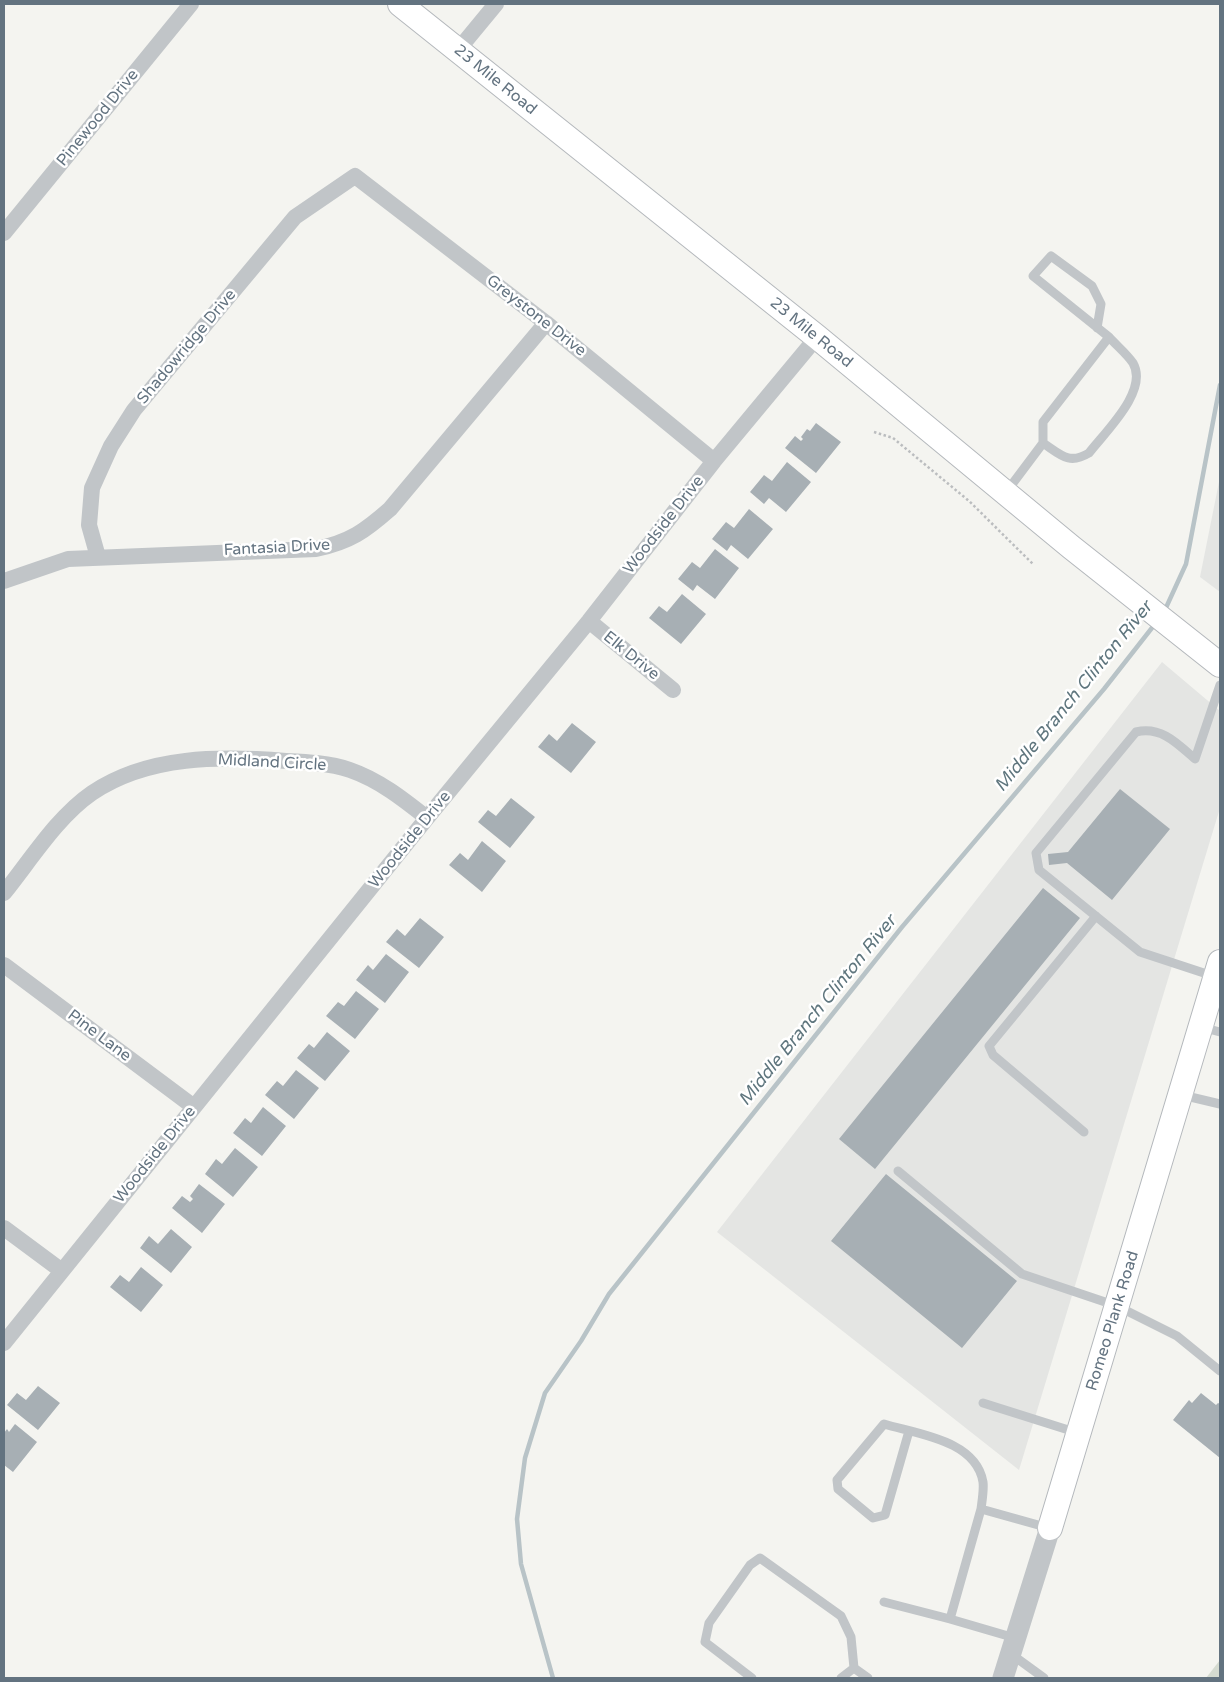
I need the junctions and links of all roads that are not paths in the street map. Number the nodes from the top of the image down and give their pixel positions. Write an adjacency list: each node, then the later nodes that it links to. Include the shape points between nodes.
1 (192, 4): 6 (street, Pinewood Drive)
2 (400, 4): 4 (main road, 23 Mile Road)
3 (496, 4): 4 (street)
4 (458, 50): 9 (main road, 23 Mile Road)
5 (355, 176): 7 (street, Greystone Drive); 14 (street, Shadowridge Drive, via 295,217 134,410 111,446 92,488 89,525)
6 (4, 233)
7 (546, 323): 12 (street, Greystone Drive); 14 (street, Fantasia Drive, via 390,509 368,529 341,544 316,549)
8 (1098, 328): 8 (lane, via 1033,276 1051,256 1092,286 1102,304); 10 (lane)
9 (817, 337): 12 (street, Woodside Drive); 13 (main road, 23 Mile Road)
10 (1108, 337): 11 (lane, via 1043,422); 11 (lane, via 1133,363 1136,387 1131,399 1089,453 1079,459 1067,458)
11 (1043, 443): 13 (lane)
12 (714, 461): 16 (street, Woodside Drive)
13 (1006, 492): 17 (main road, 23 Mile Road)
14 (98, 557): 15 (street, Fantasia Drive, via 68,559)
15 (4, 581)
16 (589, 621): 19 (street, Elk Drive); 20 (street, Woodside Drive)
17 (1220, 665)
18 (1220, 685): 22 (lane, via 1195,759 1160,732 1147,729 1136,732 1036,853 1040,870)
19 (674, 690)
20 (427, 818): 21 (street, Midland Circle, via 368,777 326,764 249,758 164,764 134,771 91,794 68,814); 28 (street, Woodside Drive)
21 (4, 893)
22 (1096, 916): 24 (lane, via 1140,952); 29 (lane, via 989,1046 993,1055)
23 (4, 965): 28 (street, Pine Lane)
24 (1218, 969): 25 (main road, Romeo Plank Road)
25 (1210, 1030): 26 (main road, Romeo Plank Road)
26 (1182, 1094): 27 (lane); 33 (main road, Romeo Plank Road)
27 (1220, 1104)
28 (194, 1107): 32 (street, Woodside Drive)
29 (1084, 1132)
30 (898, 1171): 33 (lane, via 1022,1274)
31 (4, 1228): 32 (street)
32 (62, 1271): 34 (street, Woodside Drive)
33 (1117, 1306): 35 (lane, via 1177,1336); 38 (main road, Romeo Plank Road)
34 (4, 1343)
35 (1220, 1371)
36 (983, 1403): 38 (lane)
37 (908, 1431): 37 (lane, via 884,1424 836,1480 838,1489 873,1518 885,1514); 39 (lane, via 955,1445 976,1464 983,1482)
38 (1079, 1433): 40 (main road, Romeo Plank Road)
39 (981, 1509): 40 (lane); 42 (lane)
40 (1050, 1528): 43 (street, Romeo Plank Road)
41 (884, 1602): 42 (lane)
42 (950, 1619): 43 (lane)
43 (1013, 1646): 48 (street, Romeo Plank Road); 49 (lane)
44 (854, 1668): 45 (lane, via 851,1637 841,1616 760,1558 750,1565 708,1623 705,1642); 46 (lane); 47 (lane)
45 (752, 1678)
46 (842, 1678)
47 (868, 1678)
48 (1003, 1678)
49 (1044, 1678)

